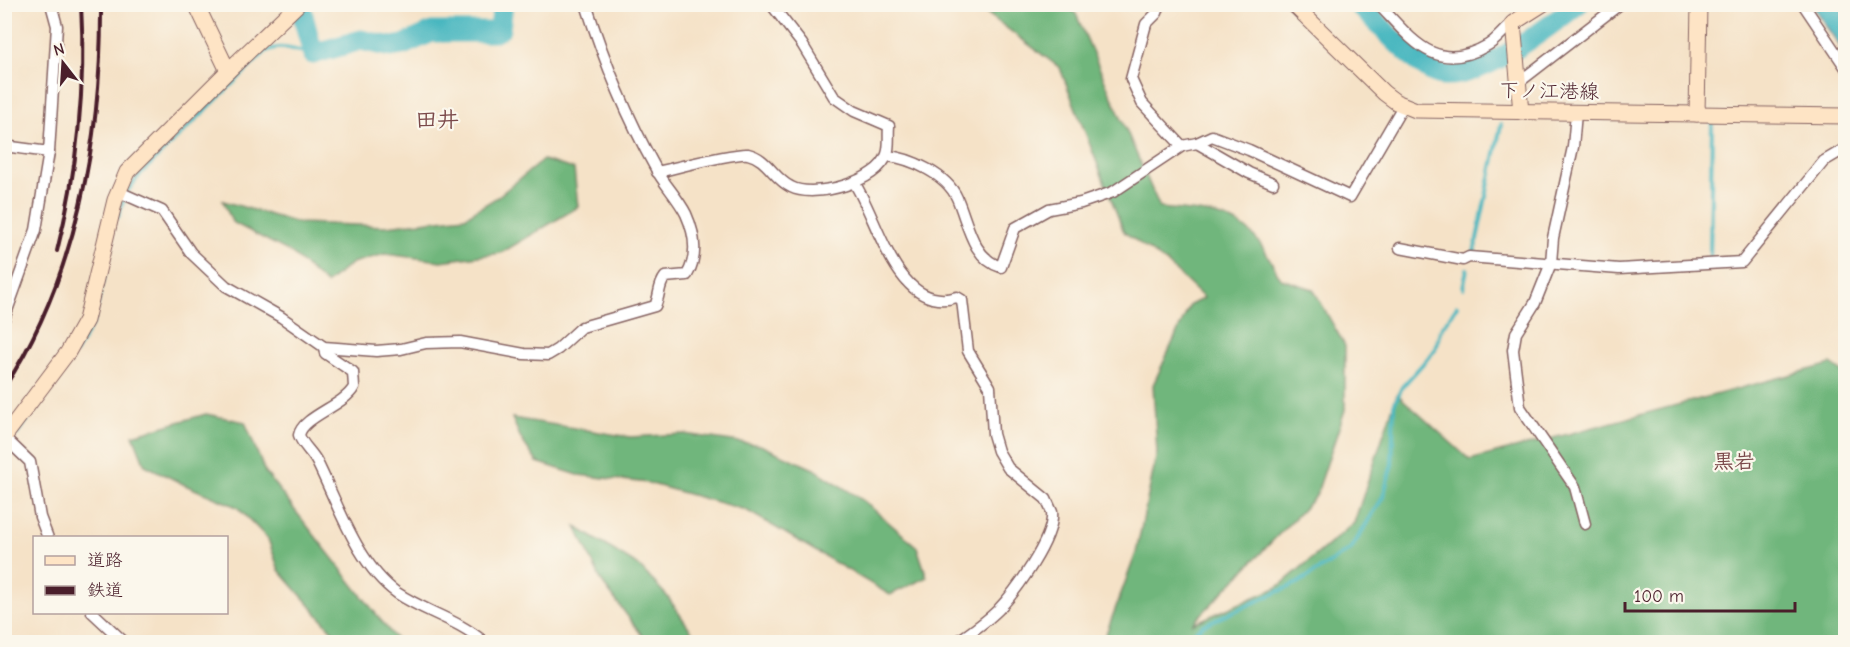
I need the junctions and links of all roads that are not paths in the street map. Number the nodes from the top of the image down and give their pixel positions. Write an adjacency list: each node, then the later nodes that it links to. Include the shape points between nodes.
1 (51, 4): 26 (street, via 57,26)
2 (196, 4): 15 (main road)
3 (586, 4): 28 (street, via 611,75)
4 (771, 4): 27 (street, via 802,44 834,97 854,111 889,126)
5 (1160, 4): 24 (street, via 1146,24 1131,79 1142,103)
6 (1293, 4): 17 (main road, 下ノ江港線, via 1378,88)
7 (1378, 4): 13 (street, via 1425,51 1441,56 1484,47)
8 (1543, 4): 13 (main road)
9 (1620, 4): 16 (street)
10 (1699, 4): 20 (main road)
11 (1803, 4): 14 (street)
12 (295, 7): 15 (main road)
13 (1513, 25): 16 (main road)
14 (1845, 68)
15 (228, 71): 31 (main road, via 127,172)
16 (1519, 78): 18 (main road)
17 (1403, 106): 18 (main road, 下ノ江港線, via 1429,111); 22 (street, via 1350,197 1212,136)
18 (1521, 112): 19 (main road, 下ノ江港線)
19 (1576, 113): 20 (main road, 下ノ江港線); 33 (street)
20 (1697, 114): 21 (main road, 下ノ江港線)
21 (1845, 116)
22 (1197, 143): 24 (street); 29 (street)
23 (4, 146): 26 (street)
24 (1182, 146): 27 (street, via 1113,192 1049,209 1015,228 1001,267 992,264 978,249 957,197 946,183 902,157)
25 (1845, 148): 33 (street, via 1824,161 1742,262 1619,269)
26 (49, 152): 34 (street, via 36,230)
27 (887, 156): 30 (street, via 869,176)
28 (657, 172): 30 (street, via 746,154 761,158 779,180 793,189 813,192); 35 (street, via 686,214 695,262 687,275 665,277 655,306 582,327 548,354 524,354 460,342 376,351)
29 (1273, 183)
30 (855, 184): 42 (street, via 901,275 926,296 962,300 968,351 990,387 998,451 1008,468 1046,499 1052,512 1041,547 1026,573 998,610)
31 (123, 194): 35 (street, via 167,215 191,253 226,286); 36 (main road, via 86,320 68,352)
32 (1400, 248): 33 (street, via 1463,260 1469,257)
33 (1551, 263): 37 (street, via 1516,333 1514,362 1520,406 1575,487)
34 (4, 319)
35 (324, 347): 41 (street, via 325,353 353,372 354,387 308,423 300,435 318,465 335,507 354,541 389,585 459,623)
36 (4, 437): 38 (street, via 30,462)
37 (1585, 524)
38 (48, 536)
39 (94, 614): 40 (street)
40 (124, 642)
41 (484, 642)
42 (957, 642)

